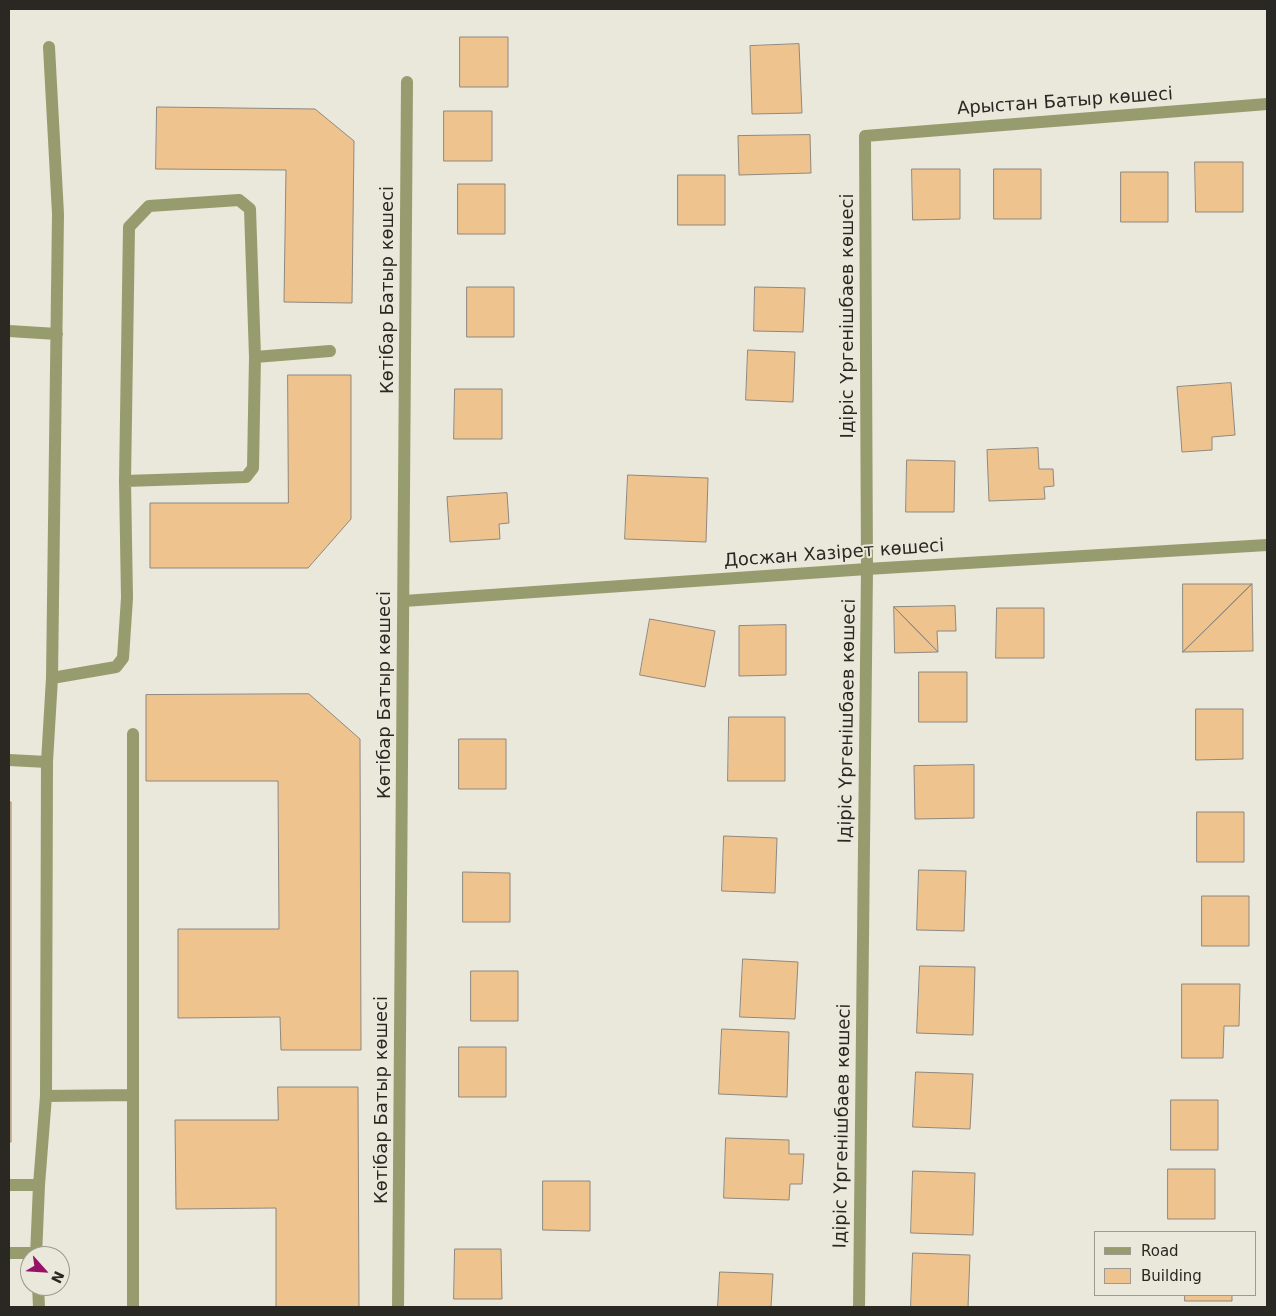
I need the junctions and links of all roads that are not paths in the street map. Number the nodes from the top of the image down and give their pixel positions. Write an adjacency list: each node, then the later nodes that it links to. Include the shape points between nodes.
1 (49, 47): 6 (street, via 58,214)
2 (407, 82): 12 (street, Көтібар Батыр көшесі)
3 (1267, 104): 4 (street, Арыстан Батыр көшесі)
4 (865, 136): 11 (street, Ідіріс Үргенішбаев көшесі)
5 (9, 330): 6 (street)
6 (57, 334): 13 (street)
7 (330, 351): 8 (street)
8 (254, 357): 9 (street, via 253,468 246,477); 9 (street, via 250,209 239,200 149,206 129,227)
9 (125, 482): 13 (street, via 127,598 123,658 116,667)
10 (1267, 545): 11 (street, Досжан Хазірет көшесі)
11 (867, 569): 12 (street, Досжан Хазірет көшесі); 24 (street, Ідіріс Үргенішбаев көшесі)
12 (404, 601): 23 (street, Көтібар Батыр көшесі)
13 (52, 678): 16 (street)
14 (133, 734): 17 (street)
15 (9, 760): 16 (street)
16 (47, 762): 18 (street)
17 (133, 1095): 18 (street); 22 (street)
18 (46, 1096): 20 (street)
19 (9, 1185): 20 (street)
20 (39, 1185): 21 (street)
21 (36, 1246)
22 (133, 1307)
23 (398, 1307)
24 (859, 1307)

